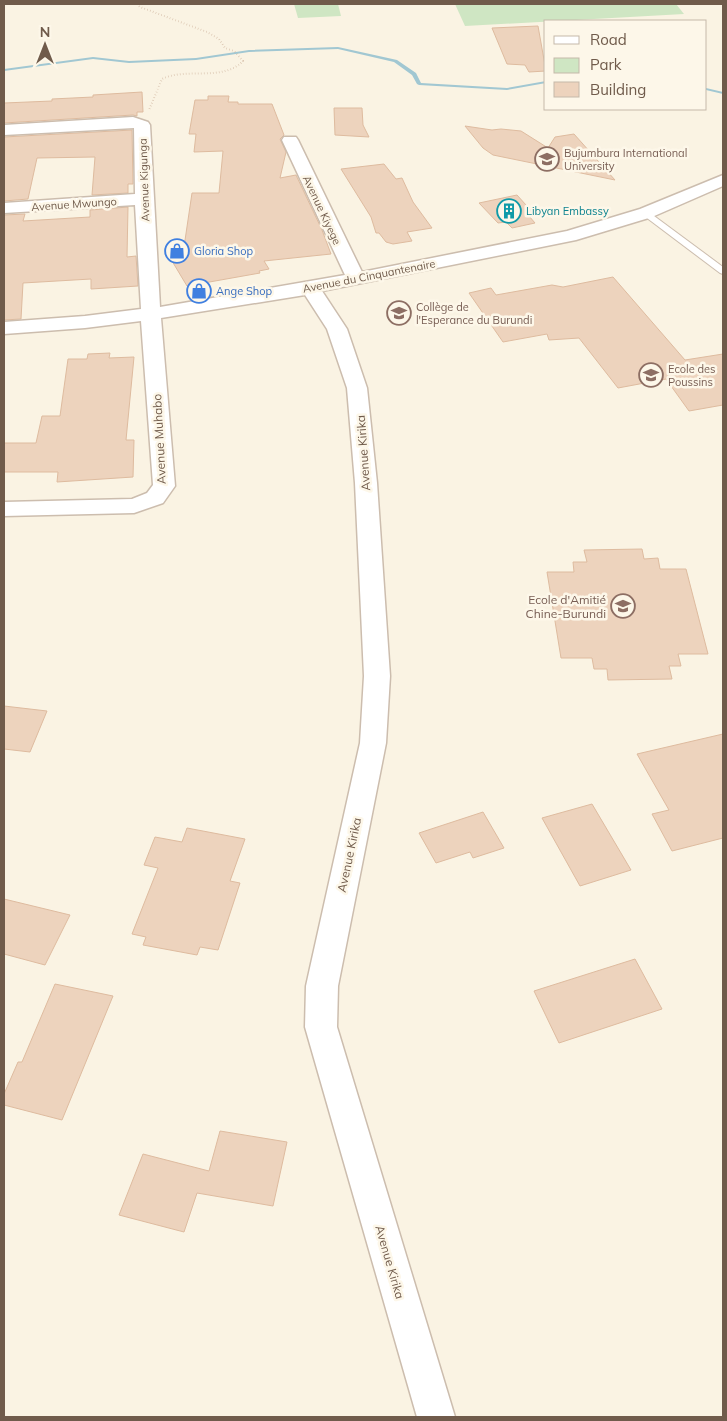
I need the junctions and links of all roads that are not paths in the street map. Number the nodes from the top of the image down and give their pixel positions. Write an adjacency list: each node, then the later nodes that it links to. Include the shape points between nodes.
1 (4, 130): 4 (street, Avenue Kigunga, via 140,123)
2 (290, 140): 8 (street, Avenue Kiyege)
3 (723, 180): 6 (street, Avenue du Cinquantenaire)
4 (144, 199): 5 (street, Avenue Mwungo); 10 (street, Avenue Kigunga)
5 (4, 208)
6 (646, 213): 7 (lane); 8 (street, Avenue du Cinquantenaire, via 578,235)
7 (723, 271)
8 (356, 279): 9 (street, Avenue du Cinquantenaire)
9 (310, 288): 10 (street, Avenue du Cinquantenaire); 13 (street, Avenue Kirika, via 337,329 357,388 377,676 373,743 322,986 321,1027)
10 (151, 314): 11 (street, Avenue du Cinquantenaire); 12 (street, Avenue Muhabo, via 164,486 160,493 148,503 134,506)
11 (4, 328)
12 (4, 509)
13 (436, 1417)

